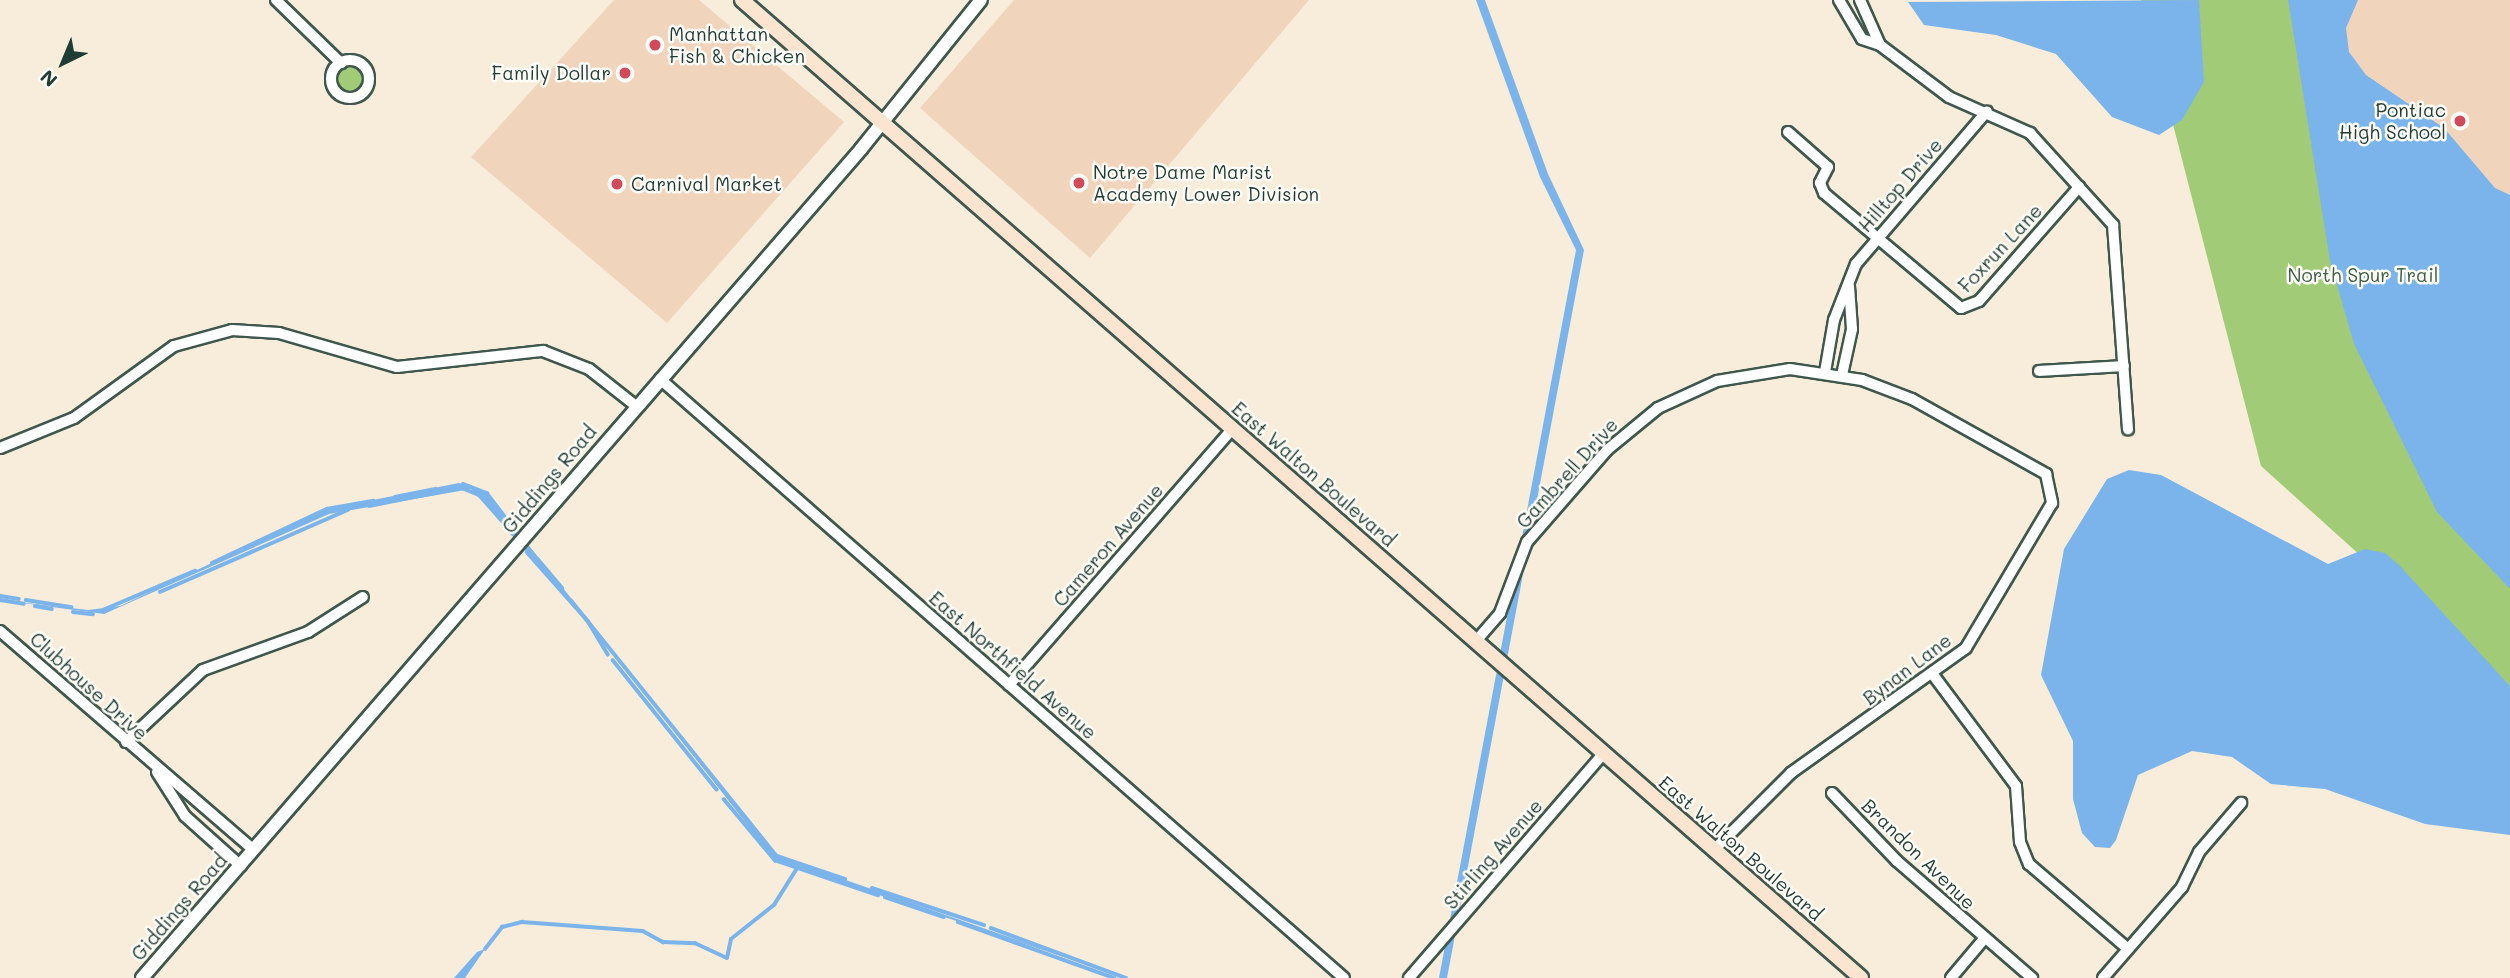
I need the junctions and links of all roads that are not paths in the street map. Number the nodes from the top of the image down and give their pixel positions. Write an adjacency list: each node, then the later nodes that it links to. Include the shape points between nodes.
1 (276, 0): 7 (street)
2 (742, 0): 9 (main road, East Walton Boulevard)
3 (981, 0): 9 (street, Giddings Road)
4 (1839, 0): 6 (street, via 1856,34)
5 (1860, 0): 6 (street)
6 (1880, 45): 8 (street, via 1948,97)
7 (341, 63)
8 (1987, 111): 11 (street, via 2031,133); 12 (street, Hilltop Drive)
9 (883, 121): 18 (street, Giddings Road); 20 (main road, East Walton Boulevard)
10 (1788, 132): 12 (street, via 1828,167 1820,183 1824,193)
11 (2078, 187): 12 (street, Foxrun Lane, via 1969,307 1954,306); 14 (street, via 2115,232)
12 (1877, 239): 13 (street, Hilltop Drive, via 1856,264)
13 (1849, 285): 16 (street, Hilltop Drive, via 1833,325); 17 (street, via 1852,329)
14 (2124, 366): 15 (street); 21 (street)
15 (2039, 371)
16 (1825, 372): 17 (street, Gambrell Drive); 26 (street, Gambrell Drive, via 1734,376 1684,394 1637,422 1527,542 1500,613)
17 (1842, 375): 23 (street, Gambrell Drive, via 1912,399)
18 (660, 379): 19 (street, Giddings Road); 28 (street, East Northfield Avenue)
19 (636, 406): 22 (street, via 589,369 543,351 397,367 279,332 232,330 174,346 74,418); 34 (street, Giddings Road)
20 (1233, 428): 26 (main road, East Walton Boulevard); 28 (street, Cameron Avenue)
21 (2128, 429)
22 (0, 448)
23 (2044, 472): 27 (street, Bynan Lane, via 2053,484 2052,503 1982,628)
24 (363, 597): 29 (street, via 308,632 203,670)
25 (0, 631): 29 (street, Clubhouse Drive)
26 (1476, 641): 30 (main road, East Walton Boulevard)
27 (1934, 676): 35 (street, Bynan Lane, via 1791,773); 38 (street, via 2016,786 2020,842 2029,864)
28 (1009, 685): 41 (street, East Northfield Avenue)
29 (126, 743): 31 (street, Clubhouse Drive)
30 (1604, 753): 35 (main road, East Walton Boulevard); 42 (street, Stirling Avenue)
31 (155, 768): 34 (street, Clubhouse Drive); 36 (street, Clubhouse Drive, via 185,816)
32 (1832, 793): 37 (street, Brandon Avenue)
33 (2241, 803): 38 (street)
34 (254, 850): 36 (street, Giddings Road)
35 (1714, 850): 43 (main road, East Walton Boulevard)
36 (241, 866): 40 (street, Giddings Road)
37 (1984, 939): 39 (street); 44 (street, Brandon Avenue)
38 (2128, 949): 45 (street)
39 (1949, 977)
40 (142, 978)
41 (1344, 978)
42 (1409, 978)
43 (1861, 978)
44 (2032, 978)
45 (2103, 978)

